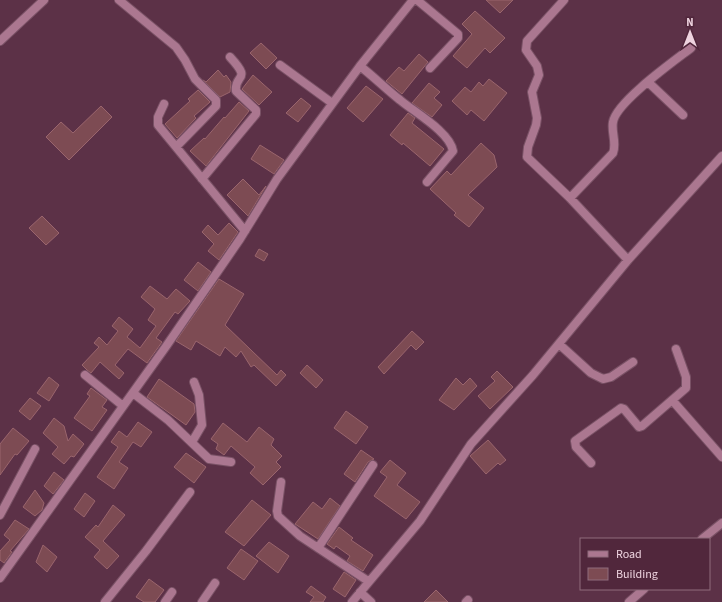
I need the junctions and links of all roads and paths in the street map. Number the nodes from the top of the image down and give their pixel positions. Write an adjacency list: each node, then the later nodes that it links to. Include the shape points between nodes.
1 (44, 0): 6 (street)
2 (119, 0): 16 (street, via 176,47 195,79 216,100 216,106)
3 (413, 0): 10 (street)
4 (417, 0): 11 (street, via 458,34 458,38)
5 (564, 0): 20 (street, via 527,41 526,50 537,66 539,75 532,92 536,125 526,153 527,157)
6 (0, 41)
7 (691, 48): 12 (street)
8 (230, 57): 18 (street, via 242,72 236,91 256,110 256,114)
9 (280, 65): 13 (street)
10 (360, 66): 13 (street); 19 (street, via 436,128 452,145 452,150)
11 (430, 68)
12 (648, 82): 15 (street); 20 (street, via 632,95 616,114 613,121 613,153)
13 (332, 103): 21 (street, via 277,179)
14 (164, 104): 16 (street, via 158,117 158,125)
15 (683, 115)
16 (176, 147): 18 (street)
17 (722, 156): 22 (street)
18 (202, 179): 21 (street)
19 (427, 182)
20 (570, 198): 22 (street)
21 (245, 231): 28 (street)
22 (628, 260): 23 (street)
23 (559, 344): 25 (street, via 591,373 603,379 611,377); 44 (street, via 471,444 420,521)
24 (676, 349): 29 (street, via 686,377 686,388)
25 (633, 362)
26 (85, 375): 30 (street)
27 (194, 382): 31 (street, via 199,395 202,425)
28 (133, 393): 30 (street); 31 (street)
29 (672, 400): 33 (street); 35 (street, via 642,426 637,425 621,408 575,441)
30 (123, 406): 43 (street)
31 (192, 442): 34 (street, via 209,459)
32 (35, 449): 39 (street)
33 (722, 457)
34 (231, 462)
35 (591, 462)
36 (372, 465): 42 (street)
37 (281, 482): 42 (street, via 278,516)
38 (190, 492): 49 (street)
39 (0, 515)
40 (722, 523): 41 (street)
41 (703, 538)
42 (318, 548): 44 (street)
43 (0, 578)
44 (368, 581): 48 (street)
45 (215, 583): 51 (street)
46 (643, 590): 54 (street)
47 (172, 592): 50 (street)
48 (360, 592): 52 (street); 53 (street)
49 (105, 602)
50 (165, 602)
51 (202, 602)
52 (352, 602)
53 (371, 602)
54 (629, 602)

